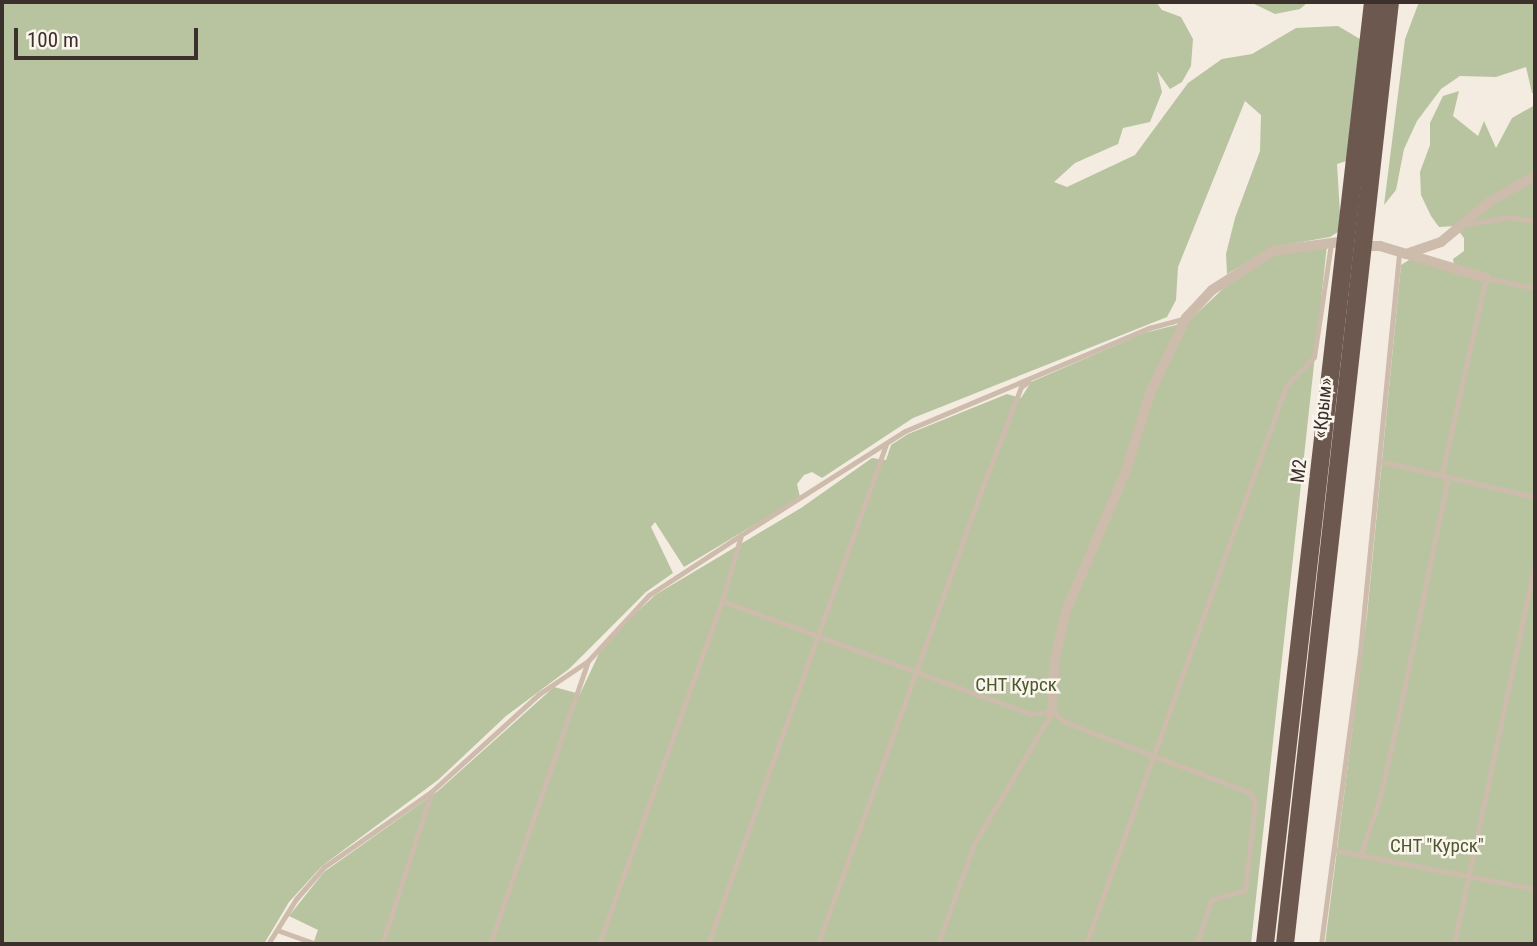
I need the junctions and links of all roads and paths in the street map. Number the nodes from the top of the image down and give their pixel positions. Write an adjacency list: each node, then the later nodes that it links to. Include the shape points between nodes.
1 (1373, 2): 6 (highway, М2)
2 (1390, 2): 6 (highway, «Крым»)
3 (1535, 176): 5 (street, via 1489,202)
4 (1535, 221): 5 (lane, via 1507,217)
5 (1462, 227): 7 (street, via 1441,242)
6 (1347, 243): 7 (street); 10 (street, via 1273,251 1212,290); 23 (lane, via 1314,357 1286,386); 40 (highway, М2); 41 (highway, «Крым»)
7 (1402, 253): 8 (street); 13 (lane)
8 (1486, 278): 9 (lane); 14 (lane)
9 (1535, 288)
10 (1186, 318): 11 (lane, via 1149,328); 22 (street, via 1151,391 1124,476 1066,611 1054,664)
11 (1032, 377): 12 (lane, via 905,431); 21 (lane, via 1021,387 1012,409)
12 (886, 444): 16 (lane); 19 (lane)
13 (1379, 461): 14 (lane); 25 (lane)
14 (1442, 472): 15 (lane); 26 (lane, via 1447,482 1400,709 1379,801)
15 (1535, 497)
16 (741, 535): 18 (lane); 20 (lane, via 649,595)
17 (1535, 564): 27 (lane)
18 (722, 601): 19 (lane); 34 (lane)
19 (819, 635): 21 (lane); 35 (lane)
20 (588, 661): 24 (lane, via 539,694); 33 (lane)
21 (915, 670): 22 (lane, via 1031,714); 36 (lane)
22 (1052, 712): 23 (lane, via 1065,722); 37 (lane, via 974,844)
23 (1155, 756): 38 (lane); 39 (lane, via 1245,788 1255,803 1244,890 1212,900)
24 (432, 792): 29 (lane, via 324,867); 32 (lane)
25 (1334, 850): 26 (lane); 42 (lane)
26 (1361, 853): 27 (lane)
27 (1467, 877): 28 (lane); 43 (lane)
28 (1535, 889)
29 (277, 930): 30 (lane); 31 (lane)
30 (268, 944)
31 (316, 944)
32 (382, 944)
33 (490, 944)
34 (599, 944)
35 (708, 944)
36 (818, 944)
37 (938, 944)
38 (1086, 944)
39 (1197, 944)
40 (1265, 944)
41 (1285, 944)
42 (1321, 944)
43 (1454, 944)

